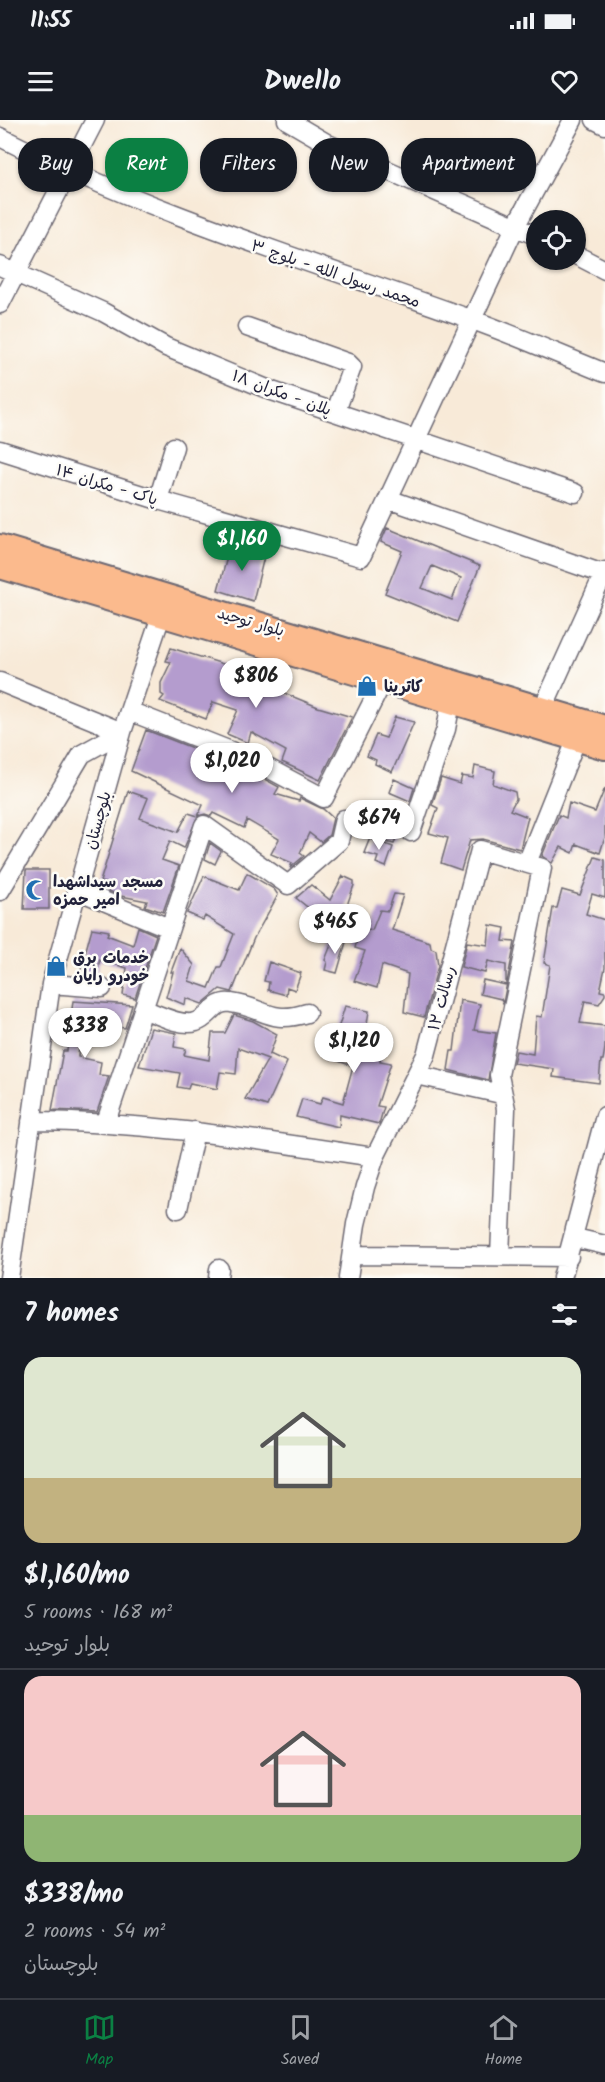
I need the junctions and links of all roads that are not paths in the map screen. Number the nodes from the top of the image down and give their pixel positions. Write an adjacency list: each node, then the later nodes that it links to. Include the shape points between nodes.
1 (95, 120): 7 (street)
2 (287, 120): 11 (street, via 328,144)
3 (573, 120): 11 (street)
4 (595, 120): 5 (street)
5 (605, 125)
6 (0, 137): 8 (street, محمد رسول الله - بلوچ ۳)
7 (85, 138)
8 (18, 146)
9 (93, 182): 17 (street, محمد رسول الله - بلوچ ۳, via 223,234)
10 (55, 192): 14 (street)
11 (516, 225): 12 (street); 17 (street)
12 (526, 230)
13 (586, 260): 15 (street)
14 (8, 269): 16 (street); 20 (street, پلان - مکران ۱۸, via 103,312 166,347 272,391)
15 (605, 270)
16 (0, 304)
17 (471, 319): 19 (street, محمد رسول الله - بلوچ ۳); 21 (street)
18 (247, 327): 20 (street, via 348,363 352,371)
19 (605, 373)
20 (336, 411): 21 (street, پلان - مکران ۱۸)
21 (416, 437): 24 (street, پلان - مکران ۱۸); 26 (street)
22 (174, 447): 25 (street)
23 (0, 450): 25 (street, پاک - مکران ۱۴)
24 (575, 493)
25 (158, 500): 26 (street, پاک - مکران ۱۴, via 361,557)
26 (388, 500): 29 (street)
27 (0, 546): 30 (main road, بلوار توحید)
28 (0, 567): 30 (main road, بلوار توحید)
29 (604, 572): 34 (street)
30 (165, 606): 31 (main road, بلوار توحید); 34 (main road, بلوار توحید); 35 (street, بلوچستان)
31 (383, 681): 33 (main road, بلوار توحید); 35 (street, via 324,798 259,763)
32 (0, 682): 37 (street)
33 (452, 702): 36 (main road, بلوار توحید); 40 (street)
34 (543, 708): 36 (main road, بلوار توحید)
35 (129, 711): 37 (street, بلوچستان)
36 (588, 729): 38 (main road, بلوار توحید); 41 (street)
37 (122, 732): 42 (street, via 82,754); 43 (street, بلوچستان)
38 (605, 748)
39 (345, 819): 45 (street, via 339,842 288,885 204,825)
40 (411, 832)
41 (527, 863): 50 (street, رسالت ۱۲, via 480,850 426,1055); 51 (street, via 542,868 499,1076)
42 (6, 870): 44 (street)
43 (77, 890): 45 (street); 46 (street, بلوچستان)
44 (0, 891)
45 (169, 928): 48 (street)
46 (51, 984): 47 (street); 53 (street, بلوچستان)
47 (102, 988)
48 (143, 1009): 49 (street, via 186,1023 197,1022 216,1006 230,1002 275,1018); 54 (street)
49 (307, 1013)
50 (417, 1075): 51 (street); 56 (street, رسالت ۱۲)
51 (501, 1094): 62 (street, via 506,1109)
52 (605, 1116): 57 (street)
53 (31, 1121): 54 (street); 64 (street, بلوچستان)
54 (106, 1122): 55 (street)
55 (195, 1131): 56 (street); 58 (street)
56 (375, 1157): 61 (street, رسالت ۱۲, via 356,1224)
57 (600, 1157): 59 (street)
58 (178, 1209)
59 (575, 1238): 60 (street); 63 (street)
60 (605, 1245)
61 (352, 1255): 62 (street); 65 (street, رسالت ۱۲)
62 (500, 1256): 63 (street)
63 (569, 1257): 66 (street)
64 (6, 1274)
65 (348, 1278)
66 (562, 1278)

